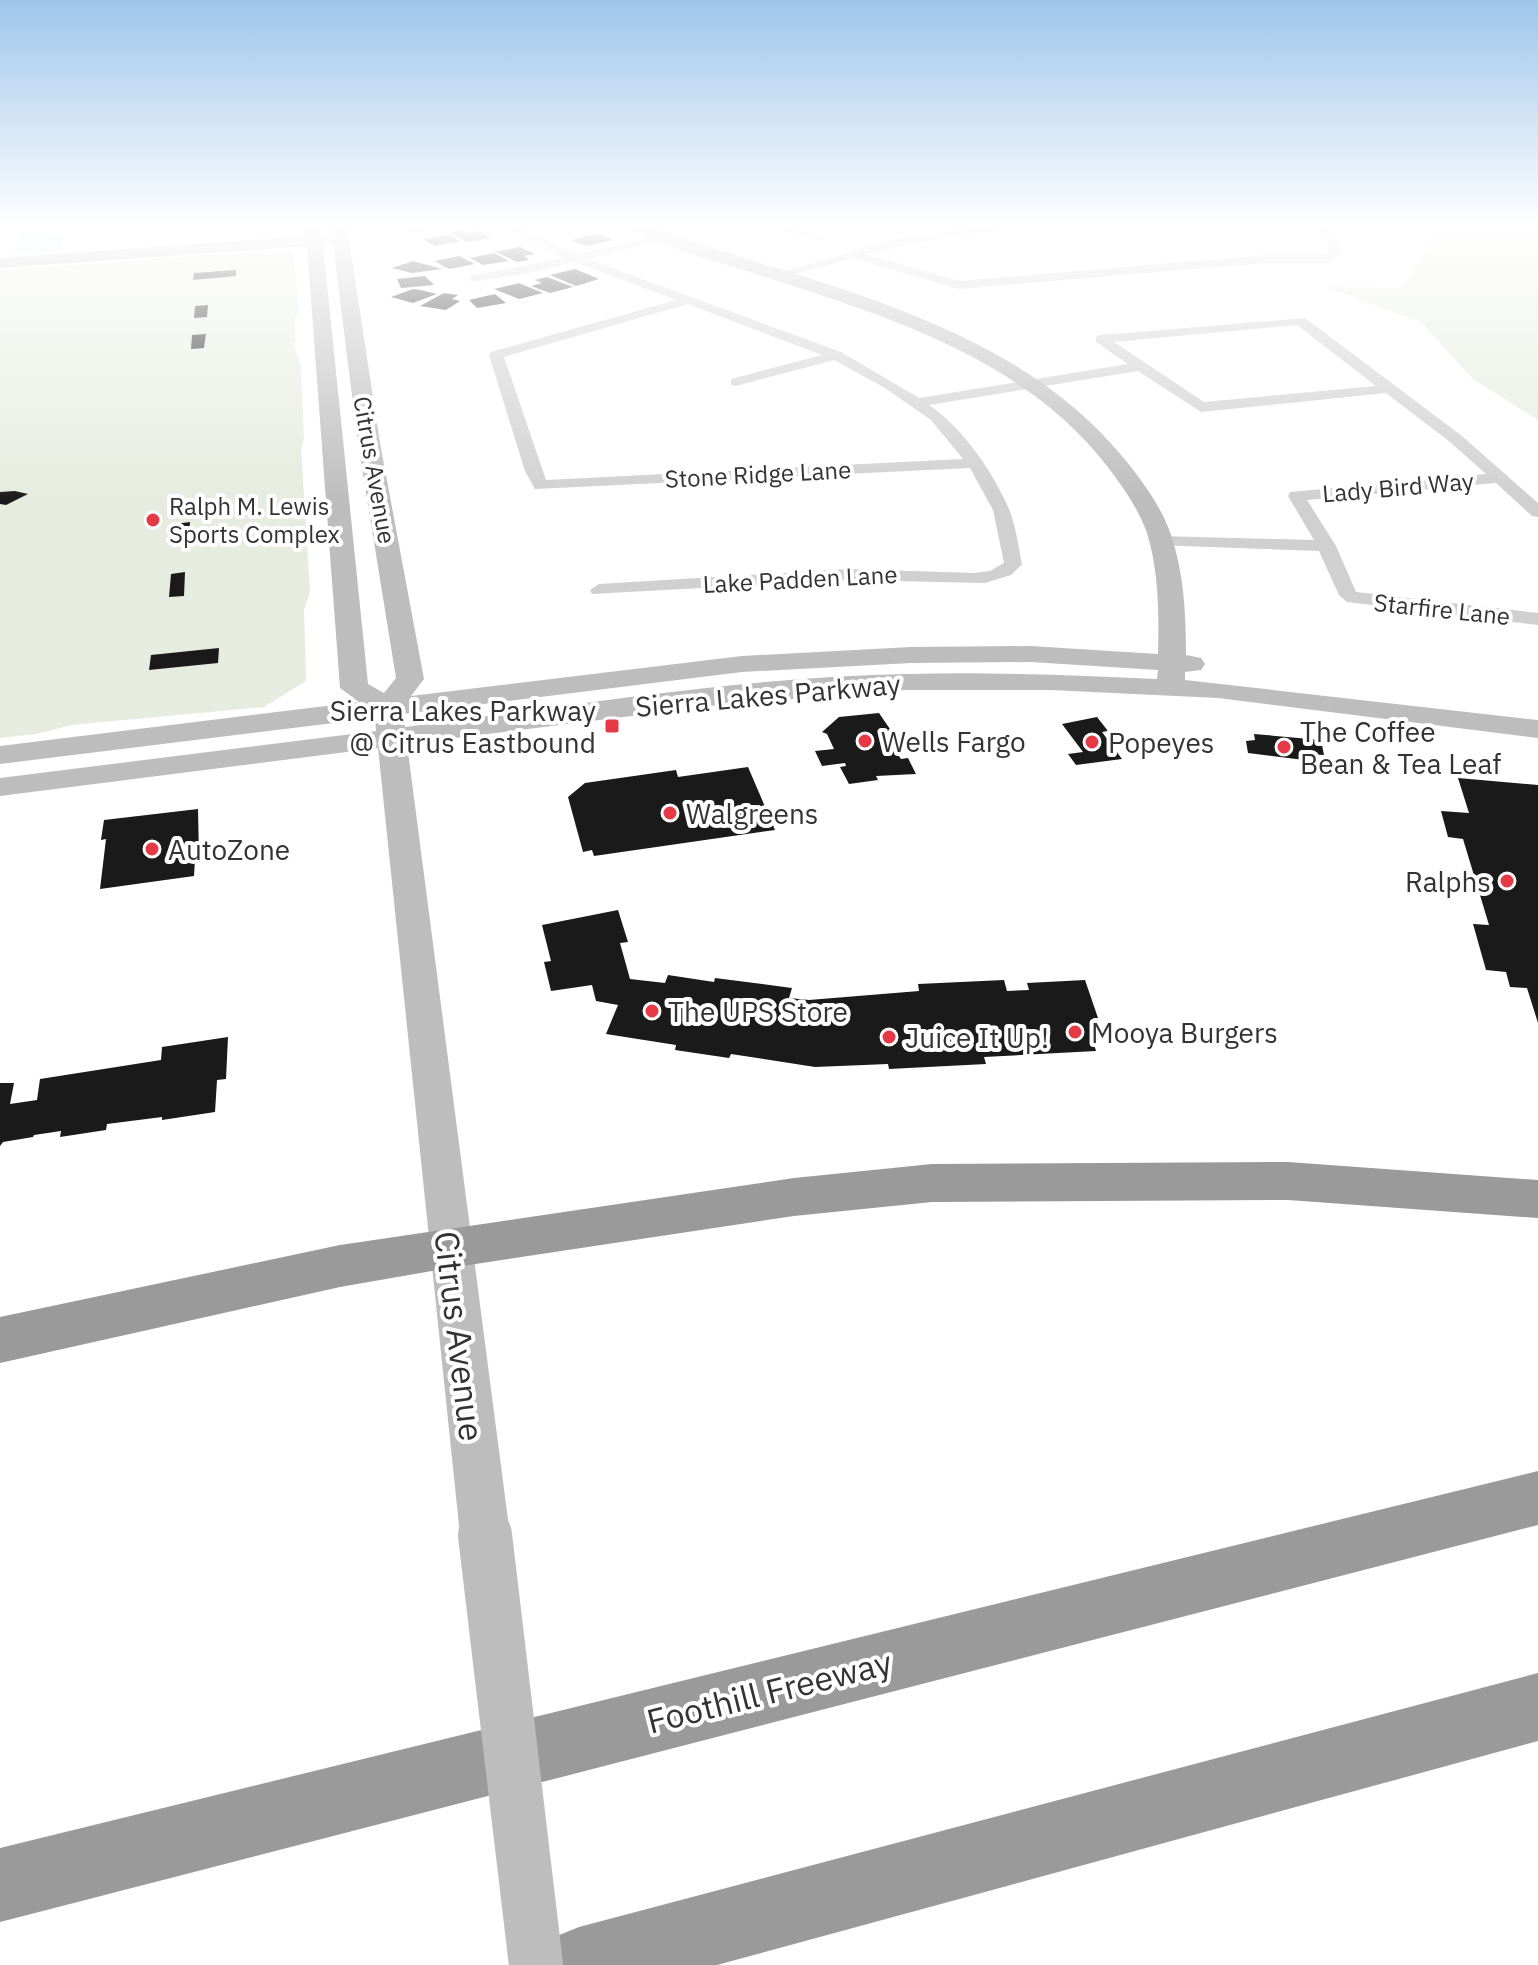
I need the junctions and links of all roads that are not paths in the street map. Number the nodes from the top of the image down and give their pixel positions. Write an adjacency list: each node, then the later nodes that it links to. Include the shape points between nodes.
1 (322, 318): 21 (street, Citrus Avenue, via 354,688)
2 (352, 318): 21 (street, Citrus Avenue, via 410,679)
3 (627, 318): 12 (street, Stone Ridge Lane, via 496,355 541,485)
4 (736, 318): 6 (street)
5 (893, 318): 9 (street, via 950,338)
6 (836, 355): 8 (street); 11 (street)
7 (1140, 366): 9 (street); 10 (street, via 1201,407); 10 (street, via 1101,339 1300,321)
8 (736, 382)
9 (1032, 384): 11 (street); 15 (street, via 1078,419 1119,462)
10 (1387, 389): 13 (street)
11 (917, 403): 12 (street)
12 (975, 463): 17 (street, Lake Padden Lane, via 1001,510 1013,564 1001,574)
13 (1499, 478): 14 (street); 16 (street, Lady Bird Way, via 1296,496)
14 (1538, 512)
15 (1161, 541): 16 (street); 19 (street)
16 (1327, 546): 18 (street, Starfire Lane, via 1348,595 1365,601)
17 (599, 590)
18 (1538, 619)
19 (1172, 675): 20 (street, Sierra Lakes Parkway); 21 (street, Sierra Lakes Parkway, via 865,684); 22 (street, Sierra Lakes Parkway)
20 (1538, 705)
21 (389, 722): 23 (street, Sierra Lakes Parkway); 24 (street, Sierra Lakes Parkway); 26 (street, Citrus Avenue)
22 (1538, 729)
23 (0, 755)
24 (0, 787)
25 (1538, 1199): 26 (highway, via 1288,1181 932,1183 794,1197)
26 (449, 1247): 27 (highway); 31 (street, Citrus Avenue, bridge)
27 (0, 1340)
28 (1538, 1498): 30 (highway, Foothill Freeway)
29 (1538, 1707): 32 (highway)
30 (0, 1885)
31 (536, 1965)
32 (579, 1965)

